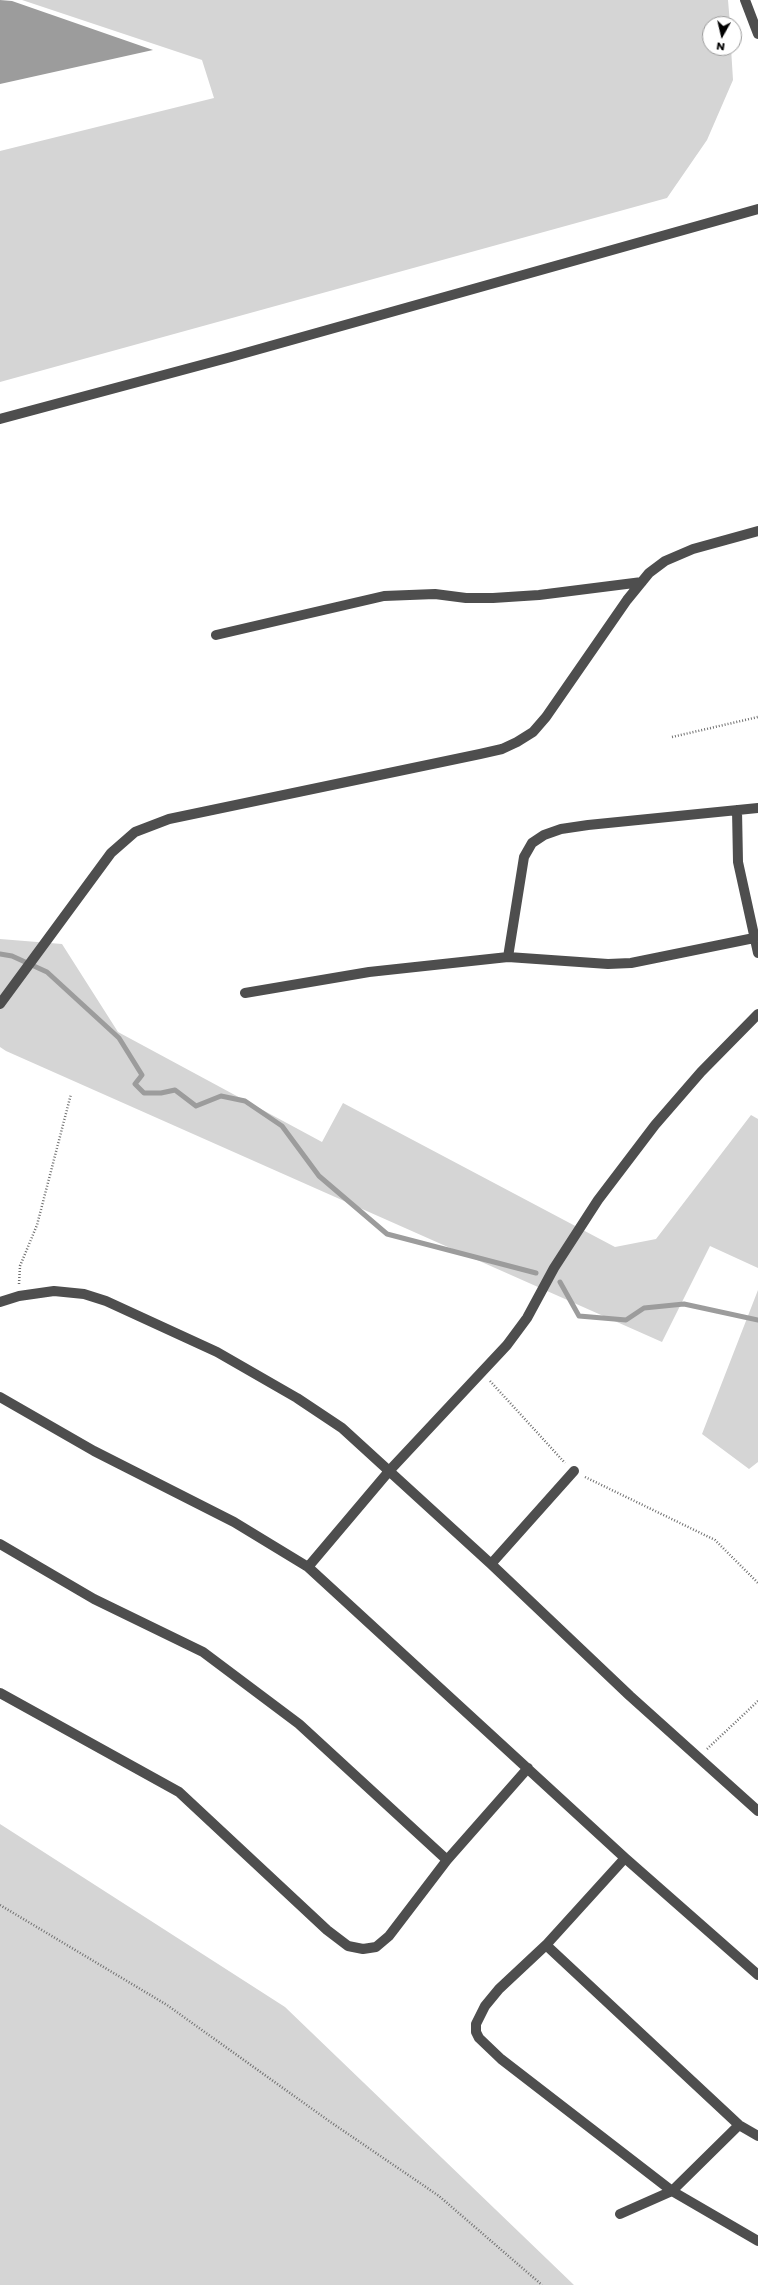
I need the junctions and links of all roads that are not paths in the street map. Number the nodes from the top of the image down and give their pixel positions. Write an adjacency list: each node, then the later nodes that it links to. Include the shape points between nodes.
1 (745, 0): 2 (street)
2 (758, 34)
3 (758, 209): 4 (street, via 246,353)
4 (0, 419)
5 (758, 531): 6 (street, via 693,548 666,561)
6 (642, 582): 7 (street, via 493,598 435,594 384,596); 14 (street, via 546,717 532,732 502,749 198,812 149,826 125,839 111,853)
7 (216, 635)
8 (758, 808): 9 (street)
9 (737, 810): 10 (street, via 738,862); 12 (street, via 588,825 544,835 532,843 524,857)
10 (754, 938): 11 (street); 12 (street, via 631,963 608,964)
11 (758, 953)
12 (508, 957): 13 (street, via 369,972)
13 (245, 994)
14 (0, 1004)
15 (758, 1014): 18 (street, via 701,1072 655,1125 598,1200 554,1268 527,1318 483,1373)
16 (0, 1302): 18 (street, via 19,1296 54,1292 84,1294 106,1301 217,1352 297,1398 342,1428)
17 (0, 1397): 22 (street, via 94,1451 234,1522)
18 (390, 1470): 21 (street); 22 (street)
19 (574, 1471): 21 (street)
20 (0, 1544): 27 (street, via 94,1599 203,1652 299,1724)
21 (491, 1564): 25 (street)
22 (308, 1567): 24 (street)
23 (0, 1693): 27 (street, via 179,1792 327,1930 348,1946 363,1949 376,1947 389,1936)
24 (528, 1768): 26 (street); 27 (street)
25 (758, 1811)
26 (625, 1858): 28 (street); 29 (street)
27 (447, 1860)
28 (546, 1945): 30 (street); 32 (street, via 499,1989 485,2006 476,2024 479,2038 537,2088)
29 (758, 1975)
30 (739, 2125): 31 (street); 32 (street)
31 (758, 2136)
32 (672, 2191): 33 (street); 34 (street)
33 (620, 2214)
34 (758, 2241)

